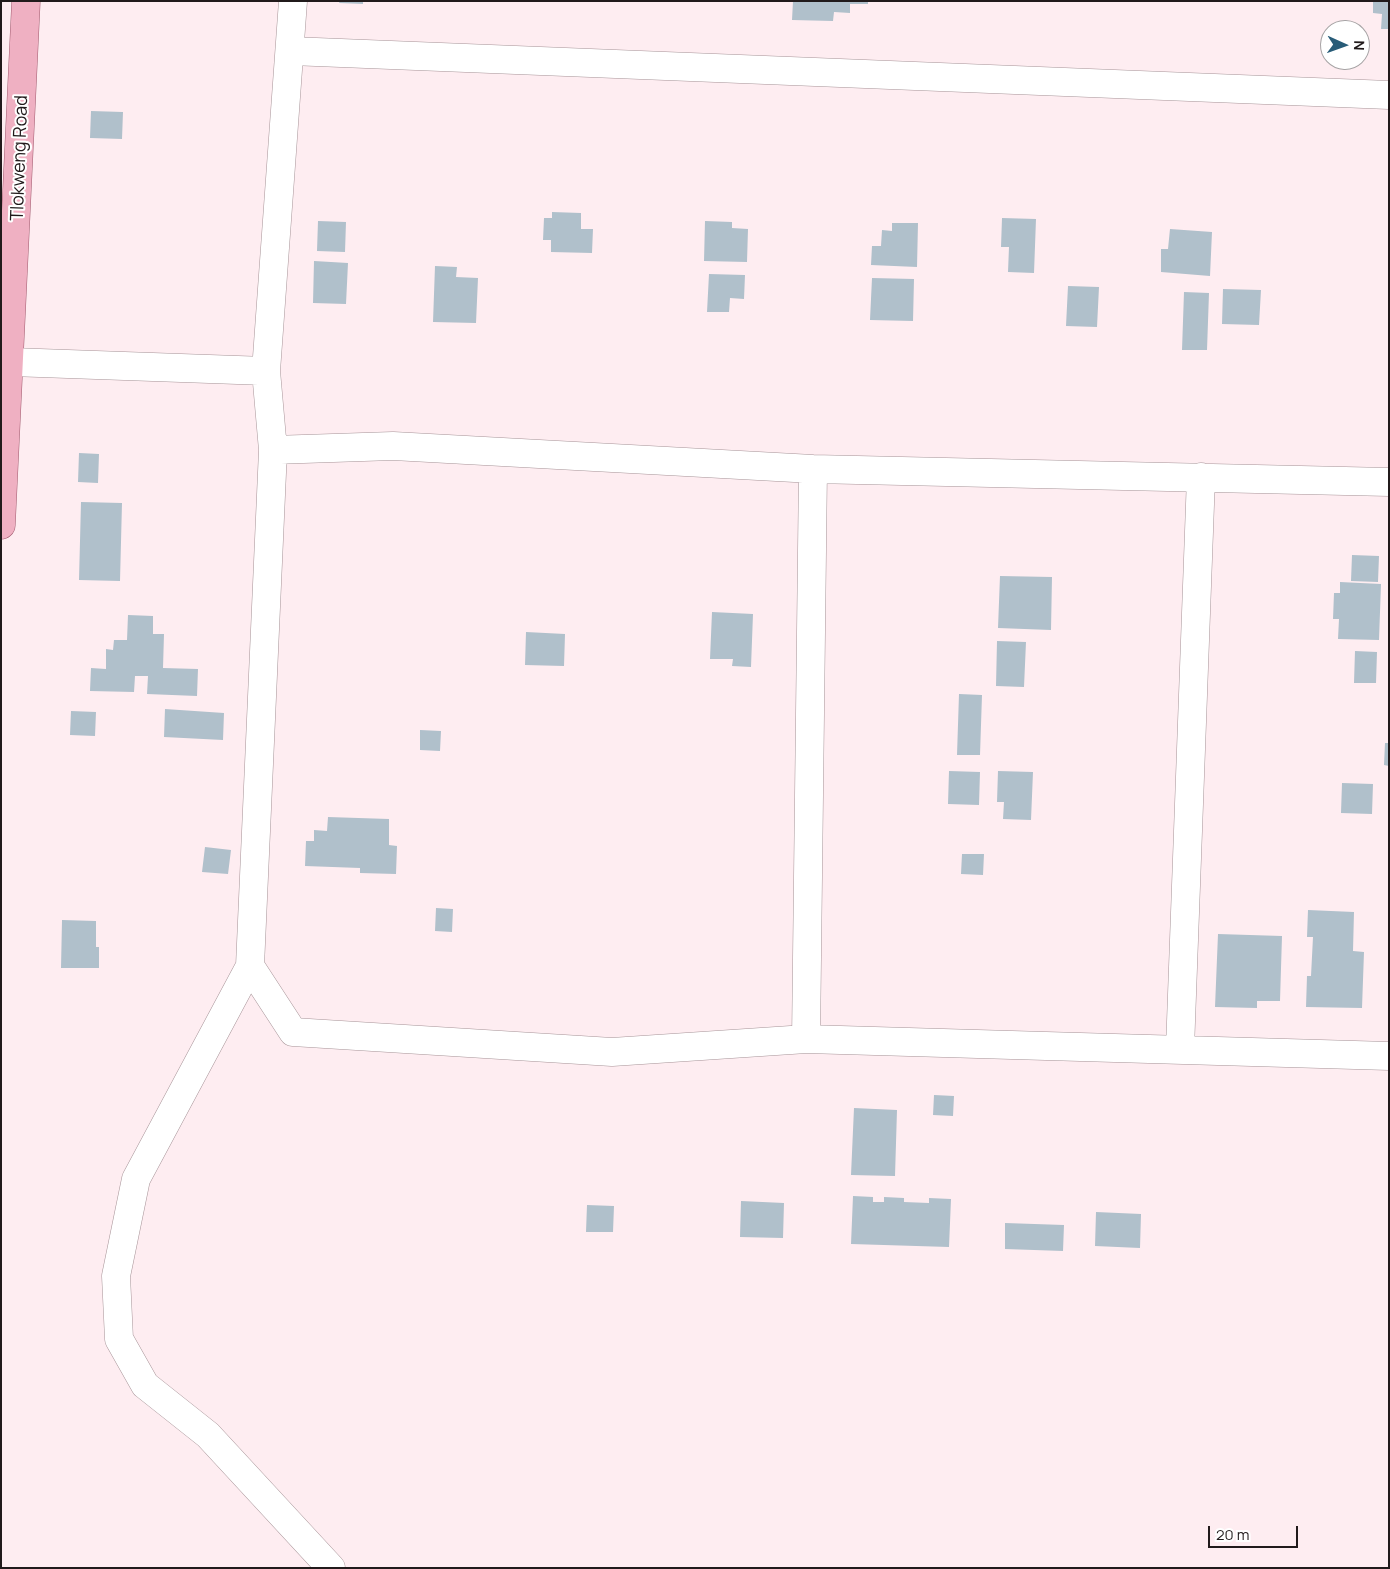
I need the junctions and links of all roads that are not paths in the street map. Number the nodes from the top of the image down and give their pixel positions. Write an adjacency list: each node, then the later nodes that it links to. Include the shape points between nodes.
1 (26, 1): 5 (main road, Tlokweng Road)
2 (293, 1): 3 (street)
3 (291, 50): 4 (street); 6 (street)
4 (1389, 95)
5 (11, 362): 6 (street); 11 (main road, Tlokweng Road)
6 (266, 371): 7 (street)
7 (274, 450): 8 (street, via 393,446); 12 (street)
8 (813, 468): 9 (street); 13 (street)
9 (1201, 477): 10 (street); 14 (street)
10 (1389, 482)
11 (1, 525)
12 (250, 966): 13 (street, via 293,1032 612,1052); 16 (street, via 136,1179 116,1276 119,1339 145,1385 208,1435)
13 (806, 1039): 14 (street)
14 (1180, 1049): 15 (street)
15 (1389, 1056)
16 (331, 1568)

